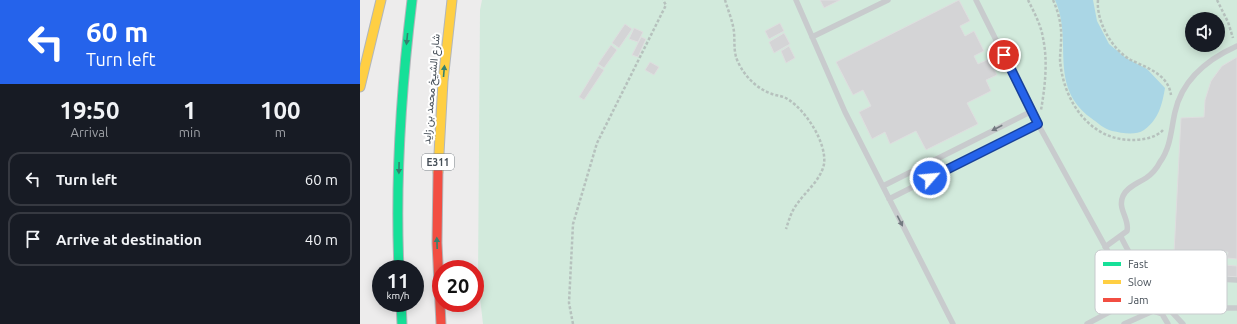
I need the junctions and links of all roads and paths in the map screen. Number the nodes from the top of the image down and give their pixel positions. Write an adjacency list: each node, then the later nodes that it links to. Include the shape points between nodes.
1 (381, 0): 17 (highway)
2 (412, 0): 29 (highway, one-way to 29, via 399,142)
3 (452, 0): 40 (highway, شارع الشيخ محمد بن زايد / E311, one-way to 3, via 437,172 440,111)
4 (663, 0): 14 (path)
5 (666, 0): 14 (path)
6 (725, 0): 24 (path, via 734,31 733,49 739,64 758,87 771,94 788,98 796,105 815,129 824,154 824,166 817,179 796,204)
7 (796, 0): 15 (lane)
8 (888, 0): 15 (lane)
9 (976, 0): 19 (lane)
10 (1028, 0): 20 (path, via 1043,36 1046,52)
11 (1053, 0): 21 (path, via 1060,26 1060,59 1065,82 1075,107 1086,121 1105,135 1124,140 1144,140)
12 (1098, 0): 18 (path, via 1101,21 1113,43 1127,57 1153,69 1165,80 1171,90)
13 (1217, 0): 16 (path)
14 (666, 5): 41 (path, via 597,144 573,224 569,303)
15 (812, 37): 22 (lane, via 845,112)
16 (1236, 46): 25 (lane, via 1219,54 1191,78 1175,111 1170,140 1161,161 1147,177 1131,187 1123,196 1121,208 1128,228)
17 (360, 87)
18 (1172, 100)
19 (1032, 111): 20 (lane); 22 (lane, one-way to 22)
20 (1038, 124): 23 (lane); 26 (lane)
21 (1164, 128)
22 (883, 186): 23 (lane)
23 (889, 199): 42 (lane, one-way to 42)
24 (786, 229)
25 (1121, 237): 26 (lane); 28 (lane)
26 (1105, 247): 27 (lane)
27 (1107, 250)
28 (1128, 250)
29 (399, 260)
30 (1227, 279): 31 (lane)
31 (1237, 280)
32 (1227, 308): 33 (lane)
33 (1237, 308)
34 (401, 312): 39 (highway)
35 (1106, 314): 43 (lane)
36 (1146, 314): 44 (lane)
37 (1162, 314): 45 (lane)
38 (1174, 314): 46 (lane)
39 (402, 324)
40 (441, 324)
41 (573, 324)
42 (953, 324)
43 (1087, 324)
44 (1124, 324)
45 (1168, 324)
46 (1183, 324)

